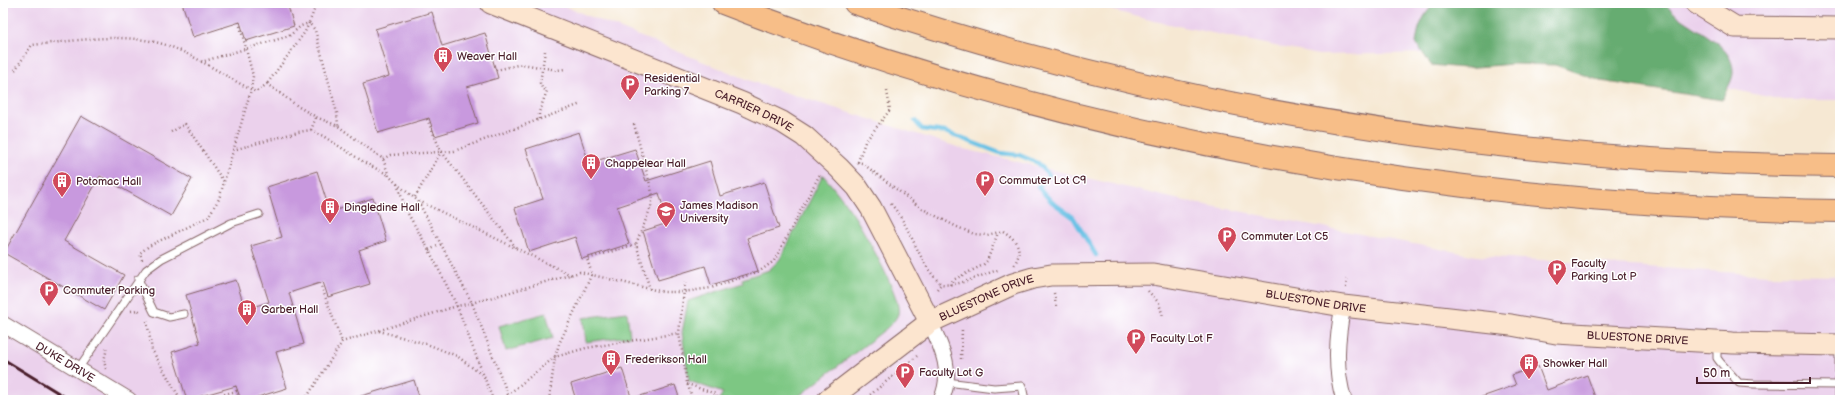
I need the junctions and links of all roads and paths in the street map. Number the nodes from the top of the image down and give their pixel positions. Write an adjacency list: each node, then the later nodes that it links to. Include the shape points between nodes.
1 (318, 3): 7 (path)
2 (491, 3): 75 (street, CARRIER DRIVE, via 742,103 782,122 804,136 839,168 871,208)
3 (723, 3): 41 (highway, via 893,64 1023,101 1207,145 1320,166 1443,184 1562,197 1751,210)
4 (855, 3): 32 (highway, via 1020,54 1127,81 1261,110 1408,135)
5 (1696, 3): 8 (street, via 1735,27)
6 (239, 22): 9 (path)
7 (310, 23): 9 (path, via 301,26 289,36); 16 (path); 24 (path, via 315,30 338,113)
8 (1840, 28)
9 (246, 50): 11 (path); 17 (path, via 253,76)
10 (544, 51): 12 (path)
11 (200, 62): 14 (path, via 169,46 131,39 106,39 32,45); 17 (path)
12 (541, 67): 13 (path); 15 (path, via 522,64); 22 (path, via 540,83 547,91)
13 (565, 69)
14 (15, 70)
15 (496, 70)
16 (267, 84): 17 (path, via 256,92); 20 (path, via 284,98)
17 (251, 90): 27 (path)
18 (887, 91): 30 (path, via 890,110 865,142)
19 (580, 104): 22 (path)
20 (316, 117): 24 (path); 25 (path)
21 (427, 119): 28 (path)
22 (539, 119): 28 (path, via 454,152)
23 (634, 124): 46 (path, via 653,196)
24 (338, 126): 31 (path)
25 (311, 130): 27 (path); 36 (path)
26 (171, 132): 37 (path, via 186,124)
27 (233, 150): 37 (path)
28 (441, 152): 31 (path, via 390,155); 39 (path); 47 (path)
29 (1840, 154): 32 (highway)
30 (859, 158)
31 (383, 159): 36 (path)
32 (1653, 160): 34 (highway)
33 (855, 161): 44 (path, via 862,163 921,208 955,226 974,234 987,235)
34 (1840, 166)
35 (822, 170): 65 (path, via 769,266 711,288)
36 (389, 176): 38 (path)
37 (224, 182): 51 (path, via 219,199 208,217 140,252)
38 (397, 184): 39 (path); 48 (path, via 407,212)
39 (415, 197): 40 (path)
40 (418, 201): 45 (path); 47 (path)
41 (1840, 211)
42 (259, 214): 51 (lane, via 231,223 161,259)
43 (902, 219): 58 (path, via 926,266)
44 (998, 232): 49 (path, via 1003,231 1010,236 1019,249 1019,256 1014,265); 59 (path, via 987,261 953,280)
45 (442, 244): 48 (path); 66 (path)
46 (636, 244): 52 (path, via 587,259); 62 (path)
47 (517, 249): 53 (path)
48 (429, 250): 67 (path)
49 (1010, 266)
50 (1004, 268): 59 (path)
51 (146, 270): 54 (lane)
52 (592, 274): 53 (path, via 580,272); 62 (path); 85 (path, via 564,331)
53 (571, 275): 66 (path)
54 (138, 279): 72 (lane, via 154,312 169,317); 87 (lane)
55 (1347, 279): 61 (path, via 1346,287)
56 (685, 282): 65 (path)
57 (320, 283): 81 (path)
58 (941, 284): 59 (path); 63 (path)
59 (950, 286)
60 (1053, 286): 68 (path)
61 (1353, 288)
62 (650, 289): 65 (path)
63 (937, 289)
64 (1147, 291): 74 (path, via 1159,303)
65 (683, 292): 79 (path)
66 (472, 303): 67 (path); 95 (path)
67 (457, 306): 78 (path); 88 (path)
68 (1056, 306)
69 (1343, 306): 75 (street, BLUESTONE DRIVE, via 1153,274 1051,275 1013,284); 82 (street, BLUESTONE DRIVE, via 1556,332); 113 (street, via 1337,338 1337,359)
70 (142, 313): 71 (path, via 138,310)
71 (127, 314)
72 (184, 314)
73 (146, 317): 98 (path, via 152,350)
74 (1163, 317)
75 (930, 322): 89 (street, via 945,356); 109 (street, BLUESTONE DRIVE)
76 (3, 324): 87 (street, DUKE DRIVE)
77 (962, 330): 86 (path)
78 (378, 331): 81 (path); 88 (path, via 427,344 456,356)
79 (678, 333): 85 (path, via 586,348); 90 (path)
80 (111, 341): 92 (path, via 104,361)
81 (342, 342): 102 (path)
82 (1717, 342): 83 (street, BLUESTONE DRIVE); 91 (lane, via 1717,358 1739,382)
83 (1839, 344): 91 (lane)
84 (919, 354): 110 (path)
85 (555, 357): 95 (path); 106 (path)
86 (961, 365)
87 (78, 369): 92 (street, DUKE DRIVE)
88 (486, 378): 103 (path)
89 (947, 382): 111 (street); 112 (lane, via 994,388 1022,386)
90 (687, 383): 107 (path); 108 (path, via 716,394)
91 (1839, 385): 114 (lane)
92 (106, 386): 97 (street, DUKE DRIVE)
93 (235, 386): 94 (path)
94 (236, 391): 96 (path); 101 (path)
95 (508, 396): 104 (path); 105 (path)
96 (211, 398): 99 (path); 100 (path)
97 (129, 400)
98 (181, 400)
99 (201, 400)
100 (215, 400)
101 (240, 400)
102 (305, 400)
103 (493, 400)
104 (501, 400)
105 (510, 400)
106 (549, 400)
107 (693, 400)
108 (716, 400)
109 (828, 400)
110 (864, 400)
111 (941, 400)
112 (1025, 400)
113 (1344, 400)
114 (1839, 400)

